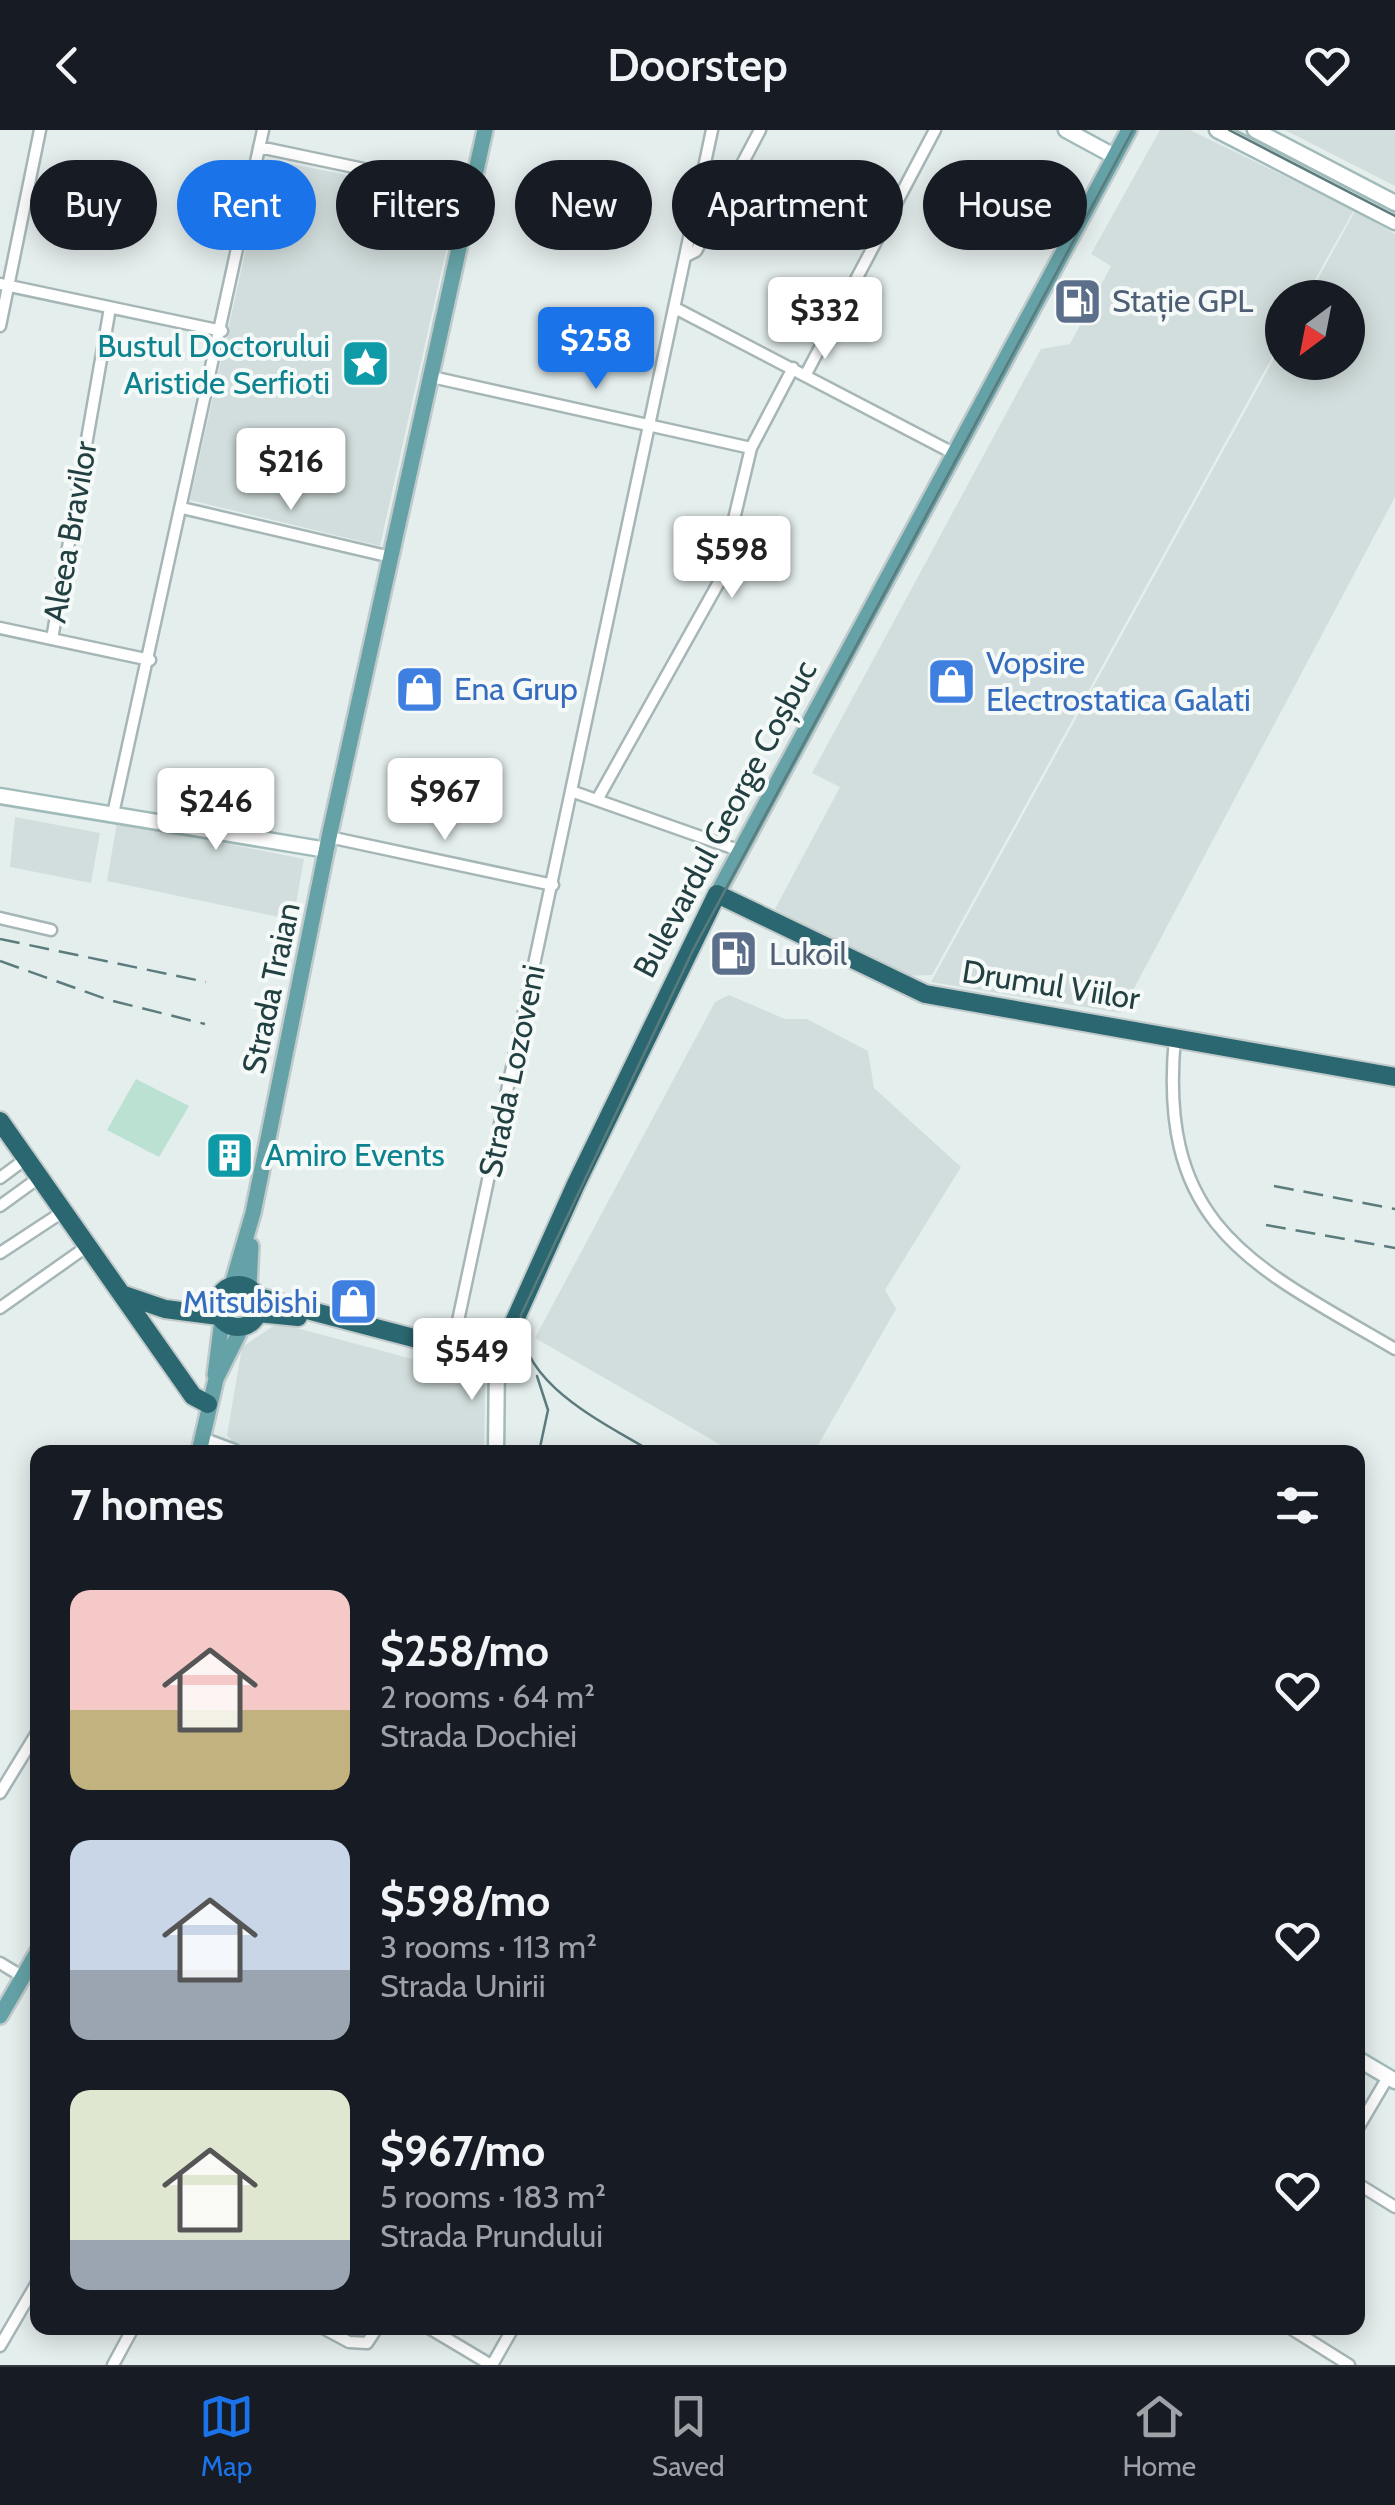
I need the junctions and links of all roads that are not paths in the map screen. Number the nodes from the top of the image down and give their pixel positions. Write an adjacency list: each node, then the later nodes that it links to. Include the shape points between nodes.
1 (40, 130): 19 (street)
2 (263, 130): 11 (street)
3 (485, 130): 13 (main road, Strada Traian)
4 (712, 130): 18 (street, Strada Lozoveni)
5 (760, 130): 18 (street)
6 (935, 130): 25 (street)
7 (1066, 130): 12 (main road)
8 (1129, 130): 12 (main road, Bulevardul George Coșbuc)
9 (1217, 130): 16 (main road)
10 (1255, 130): 15 (main road)
11 (259, 147): 14 (street); 23 (street)
12 (1114, 156): 29 (main road, Bulevardul George Coșbuc)
13 (480, 160)
14 (336, 163)
15 (1395, 203)
16 (1395, 222)
17 (461, 250): 26 (main road, Strada Traian)
18 (688, 256): 21 (street, Strada Lozoveni)
19 (5, 285): 20 (street); 22 (street)
20 (110, 308): 23 (street); 33 (street, Aleea Bravilor)
21 (675, 308): 24 (street); 27 (street, Strada Lozoveni)
22 (0, 326)
23 (222, 331): 30 (street)
24 (793, 368): 25 (street); 28 (street)
25 (806, 374): 29 (street)
26 (432, 377): 27 (street); 31 (main road, Strada Traian)
27 (648, 423): 28 (street); 35 (street, Strada Lozoveni)
28 (751, 448): 37 (street, via 719,582)
29 (955, 454): 40 (main road, Bulevardul George Coșbuc)
30 (182, 508): 31 (street); 34 (street)
31 (391, 557): 39 (main road, Strada Traian)
32 (0, 628): 33 (street)
33 (52, 639): 34 (street)
34 (150, 660): 38 (street)
35 (571, 791): 37 (street); 41 (street, Strada Lozoveni)
36 (0, 796): 38 (main road)
37 (596, 800): 40 (street)
38 (113, 814): 39 (main road)
39 (328, 844): 41 (street); 56 (main road, Strada Traian, via 253,1214)
40 (741, 851): 42 (main road, Bulevardul George Coșbuc)
41 (552, 885): 61 (street, Strada Lozoveni)
42 (717, 894): 45 (highway, Drumul Viilor, via 925,994); 62 (highway, Bulevardul George Coșbuc)
43 (0, 918): 44 (street)
44 (51, 930)
45 (1175, 1036): 46 (highway, Drumul Viilor); 60 (street, via 1173,1127 1213,1225 1268,1275)
46 (1395, 1077)
47 (0, 1122): 48 (highway)
48 (26, 1158): 49 (highway); 50 (street)
49 (40, 1177): 51 (street); 52 (highway)
50 (0, 1178)
51 (0, 1206)
52 (64, 1211): 53 (highway); 54 (street)
53 (88, 1245): 55 (highway); 57 (street)
54 (0, 1253)
55 (124, 1295): 58 (highway, via 151,1306); 64 (highway, via 193,1396)
56 (249, 1295): 58 (highway); 59 (highway); 61 (highway)
57 (0, 1308)
58 (220, 1312): 59 (highway); 63 (main road)
59 (242, 1327): 63 (main road)
60 (1395, 1349)
61 (452, 1350): 62 (highway)
62 (497, 1360): 66 (main road, Bulevardul George Coșbuc)
63 (216, 1379): 64 (main road)
64 (208, 1404): 65 (main road)
65 (201, 1445)
66 (496, 1445)
67 (30, 1745): 68 (street)
68 (0, 1793)
69 (0, 1963): 71 (street)
70 (30, 1965): 71 (main road)
71 (22, 1976): 72 (main road)
72 (0, 2016)
73 (1365, 2063): 74 (main road)
74 (1391, 2079): 75 (street)
75 (1365, 2118)
76 (1365, 2188): 77 (street)
77 (1395, 2207)
78 (30, 2295): 85 (street)
79 (129, 2335): 86 (street)
80 (337, 2335): 81 (street, via 357,2345)
81 (372, 2335)
82 (441, 2335): 87 (street)
83 (509, 2335): 87 (street)
84 (1301, 2335): 88 (street)
85 (0, 2346)
86 (113, 2365)
87 (492, 2365)
88 (1349, 2365)

